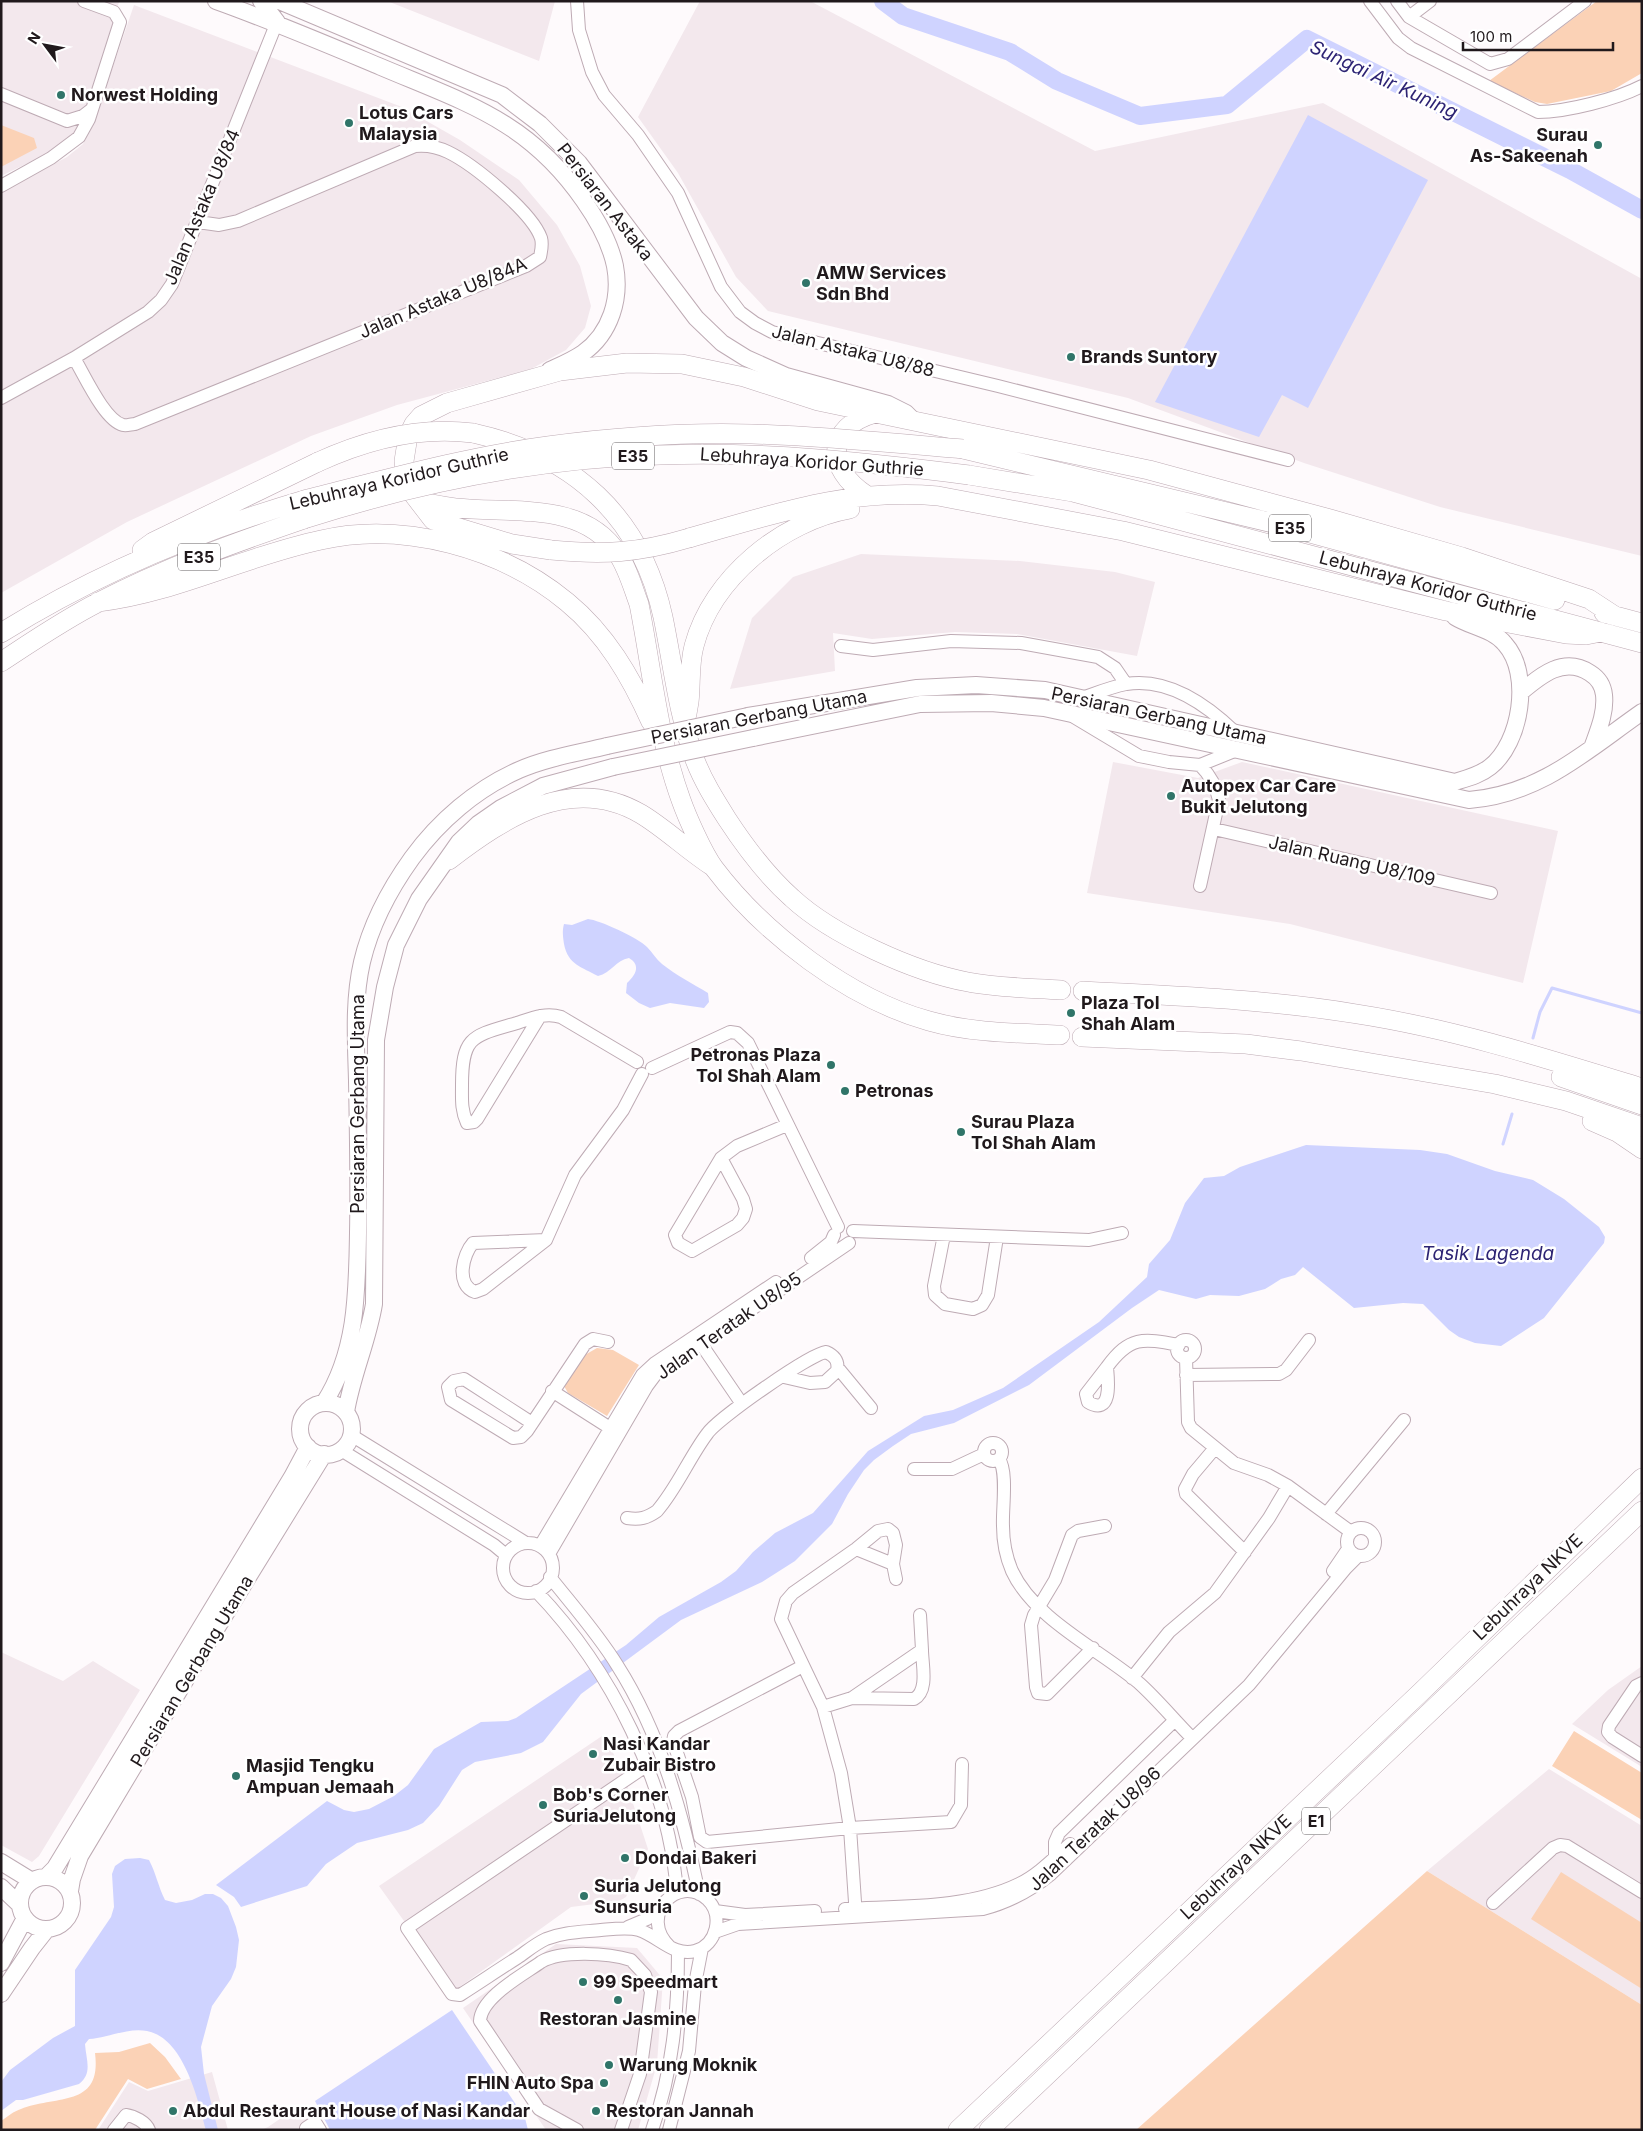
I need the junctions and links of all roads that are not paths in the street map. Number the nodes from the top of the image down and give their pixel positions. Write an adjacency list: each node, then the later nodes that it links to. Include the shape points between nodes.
1 (84, 1): 14 (street, via 114,12 119,18 114,45)
2 (216, 1): 11 (main road, Persiaran Astaka)
3 (261, 1): 11 (main road)
4 (279, 1): 23 (main road, Persiaran Astaka, via 502,95 540,124 579,163 696,318 722,343 786,376 888,404)
5 (577, 1): 24 (street, Jalan Astaka U8/88, via 579,30 592,72 604,94 678,193 721,287 740,312 755,323 781,334)
6 (1370, 1): 12 (street, via 1398,38 1411,48 1538,112 1553,112)
7 (1397, 1): 10 (street)
8 (1430, 1): 10 (street)
9 (1586, 1): 10 (street, via 1508,59 1490,64)
10 (1409, 17)
11 (277, 22): 18 (street, Jalan Astaka U8/84); 20 (main road, Persiaran Astaka, via 490,113 531,140 566,175 599,223 612,253 618,282 616,301 611,318 589,348)
12 (1642, 86)
13 (1, 94): 15 (street)
14 (92, 109): 15 (street); 16 (street, via 85,129)
15 (67, 121): 16 (street, via 68,141)
16 (64, 150): 17 (street)
17 (1, 186)
18 (198, 222): 19 (street, Jalan Astaka U8/84, via 172,284 161,300 148,312); 19 (street, Jalan Astaka U8/84A, via 219,225 238,221 423,145 448,152 497,186 532,223 541,238 542,248 540,257 526,266 135,424 124,425 105,410)
19 (74, 358): 21 (street, Jalan Astaka U8/84)
20 (539, 376): 22 (highway, via 604,364 682,364 744,377 818,401); 26 (highway, via 447,403 421,416 408,436 404,462 406,479)
21 (1, 398)
22 (875, 413): 23 (highway); 25 (highway, via 847,428 837,445 841,473)
23 (913, 420): 32 (highway, via 1149,470 1330,519 1462,557 1589,599)
24 (1288, 460)
25 (866, 495): 26 (highway, bridge, via 800,506 655,548 601,554 512,544 455,529 433,520); 27 (highway, via 908,493)
26 (418, 500): 46 (highway, via 452,509 564,516 599,533 620,556 639,604)
27 (972, 503): 31 (highway, via 1123,531); 44 (highway, via 838,511 808,523 758,553 729,578 702,622 692,657 692,697)
28 (304, 510): 29 (highway, Lebuhraya Koridor Guthrie / E35, via 223,528); 30 (highway, Lebuhraya Koridor Guthrie / E35); 32 (highway, Lebuhraya Koridor Guthrie / E35, bridge, via 486,456 547,446 751,434 857,439 963,449 1281,525); 34 (highway, Lebuhraya Koridor Guthrie / E35, bridge, via 510,470 658,455 780,456 874,463 1073,492)
29 (109, 575): 35 (highway, Lebuhraya Koridor Guthrie / E35); 44 (highway, bridge, via 153,542 342,451 397,434 473,433 517,445 562,467 592,490 628,529 645,561 662,615)
30 (98, 602): 38 (highway, Lebuhraya Koridor Guthrie / E35); 46 (highway, via 153,592 321,539 381,535 422,538 455,545 512,568 568,603 616,656)
31 (1446, 611): 34 (highway, via 1566,634); 40 (main road, Persiaran Gerbang Utama, via 1489,632 1506,645 1520,674)
32 (1615, 616): 33 (highway, Lebuhraya Koridor Guthrie / E35)
33 (1642, 623)
34 (1601, 632): 36 (highway, Lebuhraya Koridor Guthrie / E35)
35 (1, 633)
36 (1642, 643)
37 (841, 646): 39 (street, via 874,650 951,641 1021,643 1098,657 1115,668)
38 (1, 662)
39 (1126, 684): 41 (street); 45 (street, via 1167,687 1194,700)
40 (1522, 692): 45 (main road, Persiaran Gerbang Utama, via 1511,737 1498,759 1474,777 1455,782); 47 (main road, via 1544,674 1564,666 1576,666 1596,676 1602,684 1604,708)
41 (1082, 698): 45 (main road, Persiaran Gerbang Utama); 83 (main road, Persiaran Gerbang Utama, bridge, via 1045,690 976,685 917,688 748,716 534,764 491,785 440,826 392,888 376,920 362,964 356,1004 359,1189 356,1312 340,1370)
42 (1642, 712): 47 (main road, Persiaran Gerbang Utama)
43 (1067, 713): 48 (main road, Persiaran Gerbang Utama); 49 (street, via 1139,756); 51 (main road, Persiaran Gerbang Utama, bridge, via 991,703 920,704 613,767 543,786 501,808 459,842)
44 (683, 726): 55 (highway, via 708,788 747,850 778,885 810,912 896,960 936,975 985,985)
45 (1235, 732)
46 (663, 740): 52 (highway, via 681,801)
47 (1592, 748): 48 (main road, Persiaran Gerbang Utama, via 1555,774 1529,786 1502,796 1469,800)
48 (1237, 750): 49 (street)
49 (1200, 765): 50 (street, via 1217,788 1219,800)
50 (1214, 829): 53 (street); 54 (street, Jalan Ruang U8/109)
51 (449, 860): 52 (highway, via 485,832 530,808 583,798 630,808); 86 (main road, Persiaran Gerbang Utama, via 408,918 396,944 385,987 376,1040 374,1304 368,1338)
52 (713, 866): 58 (highway, via 752,911 818,967 885,1006 953,1026)
53 (1200, 886)
54 (1490, 893)
55 (1061, 990)
56 (1082, 991): 60 (highway, via 1280,1003 1390,1020)
57 (540, 1016): 57 (street, via 477,1119 466,1122 462,1112 462,1059 470,1043 482,1033); 61 (street, via 553,1014 562,1017 637,1062 647,1059 651,1062)
58 (1060, 1035)
59 (1082, 1037): 63 (highway, via 1277,1047 1495,1084)
60 (1518, 1050): 62 (highway); 64 (highway, via 1547,1072)
61 (647, 1071): 65 (street, via 730,1032 737,1033 748,1043); 74 (street, via 575,1175)
62 (1642, 1088)
63 (1546, 1096): 66 (highway); 67 (highway, via 1556,1105 1604,1126)
64 (1642, 1105)
65 (787, 1125): 68 (street, via 737,1146); 69 (street)
66 (1642, 1128)
67 (1642, 1148)
68 (721, 1158): 68 (street, via 743,1198 744,1218 692,1251 678,1243 675,1235)
69 (836, 1231): 72 (street, via 841,1244); 75 (street, Jalan Teratak U8/95, via 822,1251)
70 (1122, 1233): 73 (street, via 1089,1240)
71 (944, 1235): 72 (street); 73 (street); 73 (street, via 935,1295 945,1304 974,1309 982,1305 988,1295)
72 (851, 1237): 75 (street, Jalan Teratak U8/95)
73 (997, 1237)
74 (546, 1240): 74 (street, via 473,1243 464,1258 466,1284 475,1292 483,1289)
75 (699, 1340): 84 (street); 89 (street, Jalan Teratak U8/95, via 648,1369); 108 (street, Jalan Teratak U8/95, via 647,1386)
76 (1309, 1340): 80 (street, via 1286,1370 1279,1374)
77 (608, 1342): 82 (street, via 593,1339 585,1344)
78 (1107, 1367): 80 (street, via 1126,1346 1137,1342 1155,1340 1179,1345 1188,1340 1194,1345 1194,1354 1186,1358)
79 (838, 1368): 81 (street, via 825,1382 810,1383); 81 (street, via 834,1355 823,1352); 85 (street)
80 (1186, 1375): 92 (street, via 1188,1422)
81 (784, 1376): 84 (street)
82 (552, 1391): 88 (street); 89 (street)
83 (324, 1403): 86 (main road); 91 (main road, Persiaran Gerbang Utama, via 309,1410 301,1424 303,1440)
84 (742, 1404): 102 (street, via 708,1432 658,1511 638,1520)
85 (870, 1408)
86 (346, 1412): 90 (main road, Persiaran Gerbang Utama)
87 (1404, 1420): 101 (street)
88 (532, 1423): 88 (street, via 521,1437 513,1438 451,1400 448,1387 454,1381 464,1379)
89 (610, 1428): 108 (street, Jalan Teratak U8/95)
90 (351, 1435): 93 (main road); 106 (street)
91 (308, 1447): 94 (main road); 134 (main road, Persiaran Gerbang Utama, via 55,1868)
92 (1215, 1448): 98 (street, via 1234,1463); 109 (street, via 1193,1474 1185,1489 1186,1494)
93 (341, 1450): 94 (main road); 111 (street)
94 (324, 1454): 136 (main road, Persiaran Gerbang Utama, via 80,1856)
95 (1642, 1468): 99 (highway)
96 (914, 1469): 117 (street, via 952,1469 984,1454 990,1461 999,1459 1003,1470 1005,1550 1025,1593)
97 (1642, 1478): 99 (highway, Lebuhraya NKVE / E1)
98 (1288, 1486): 101 (street); 109 (street)
99 (1622, 1496): 162 (highway, Lebuhraya NKVE / E1, via 1421,1692)
100 (1642, 1512): 116 (highway, Lebuhraya NKVE / E1)
101 (1326, 1514): 105 (street)
102 (627, 1518)
103 (1105, 1526): 117 (street, via 1078,1530 1072,1535 1055,1580)
104 (1642, 1526): 116 (highway)
105 (1351, 1532): 110 (street, via 1347,1540); 110 (street, via 1366,1528 1376,1540 1370,1554)
106 (526, 1543): 108 (street); 111 (street)
107 (856, 1549): 112 (street); 112 (street, via 878,1531 888,1529 896,1545); 121 (street, via 793,1593 781,1612 782,1626)
108 (544, 1550): 113 (street, via 552,1570)
109 (1245, 1552): 122 (street, via 1215,1593 1169,1632)
110 (1353, 1552): 127 (street, Jalan Teratak U8/96, via 1339,1564 1254,1667)
111 (506, 1555): 115 (street, via 503,1572 506,1580 519,1591)
112 (893, 1564): 114 (street)
113 (550, 1577): 115 (street); 139 (street, via 618,1666 652,1731 688,1840)
114 (896, 1579)
115 (536, 1591): 130 (street, via 603,1674)
116 (1556, 1594): 163 (highway, Lebuhraya NKVE / E1)
117 (1039, 1606): 119 (street); 119 (street, via 1032,1625 1038,1693 1046,1694)
118 (920, 1614): 120 (street)
119 (1094, 1648): 122 (street)
120 (922, 1650): 124 (street); 124 (street, via 923,1688 918,1696)
121 (803, 1666): 125 (street); 131 (street, via 674,1736 700,1837 707,1842)
122 (1132, 1678): 126 (street)
123 (1642, 1683): 128 (street, via 1636,1686 1608,1732)
124 (852, 1698): 125 (street)
125 (822, 1707): 131 (street, via 842,1773)
126 (1175, 1720): 127 (street); 132 (street, via 1059,1833 1055,1842)
127 (1190, 1735): 132 (street, Jalan Teratak U8/96); 144 (street, Jalan Teratak U8/96, via 1051,1874 1025,1894 983,1909)
128 (1642, 1756)
129 (962, 1764): 131 (street, via 961,1805 951,1822)
130 (646, 1766): 138 (street, via 665,1822); 148 (street, via 407,1928 455,1996 460,1996 544,1940)
131 (850, 1828): 144 (street)
132 (1055, 1858): 144 (street, Jalan Teratak U8/96, via 1020,1883 980,1898)
133 (1, 1862): 134 (main road)
134 (39, 1879): 136 (main road, via 60,1881); 142 (main road, Persiaran Gerbang Utama, via 25,1888)
135 (1, 1888): 142 (main road)
136 (70, 1891): 146 (main road, Persiaran Gerbang Utama, via 70,1915 58,1926)
137 (1642, 1892): 140 (street, via 1567,1846 1560,1845)
138 (677, 1893): 139 (street); 141 (street)
139 (699, 1894): 143 (street)
140 (1493, 1903)
141 (662, 1904): 145 (street, via 637,1924); 150 (street, via 658,1932)
142 (22, 1911): 146 (main road, via 37,1928); 152 (main road, Persiaran Gerbang Utama)
143 (715, 1911): 144 (street, Jalan Teratak U8/96, via 745,1915); 147 (street)
144 (856, 1913): 147 (street, Jalan Teratak U8/96, via 738,1924)
145 (623, 1928): 148 (street); 150 (street, via 638,1930)
146 (47, 1929): 153 (main road, Persiaran Gerbang Utama)
147 (715, 1932): 149 (street)
148 (562, 1934): 151 (street)
149 (702, 1948): 150 (street, via 694,1951); 161 (street, via 689,2050)
150 (674, 1949): 160 (street, via 678,2019 670,2066)
151 (565, 1954): 158 (street, via 541,1962 491,1998 483,2008 480,2021 539,2109); 159 (street, via 631,1960 649,1983 651,1992 640,2074)
152 (1, 1963)
153 (1, 1994)
154 (306, 2128): 157 (street, via 315,2122)
155 (114, 2130): 156 (street, via 126,2115 146,2124)
156 (149, 2130)
157 (320, 2130)
158 (577, 2130)
159 (621, 2130)
160 (652, 2130)
161 (669, 2130)
162 (958, 2130)
163 (989, 2130)

